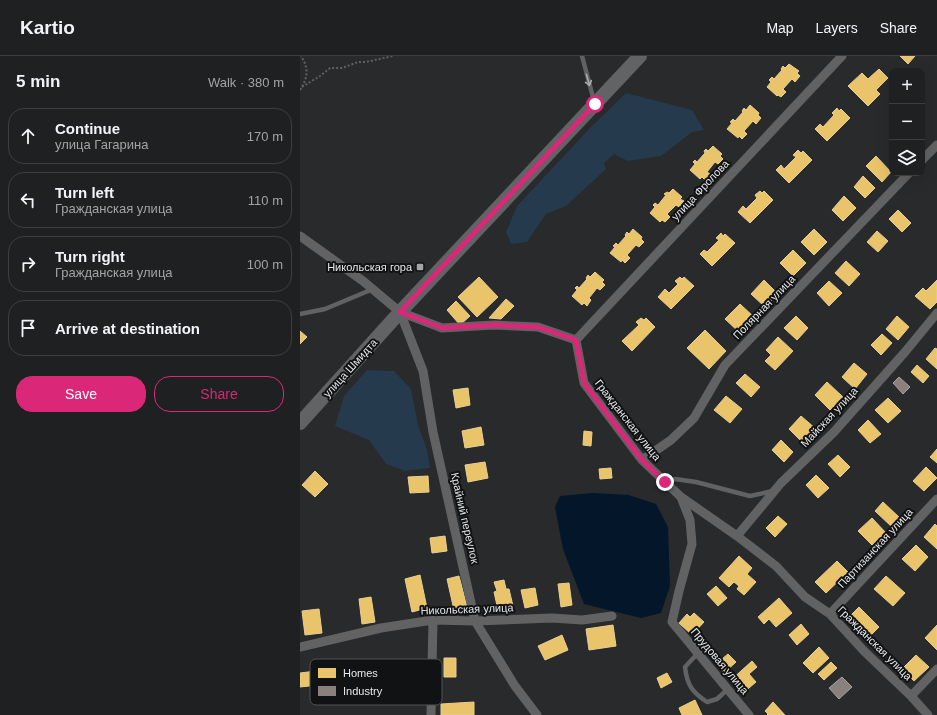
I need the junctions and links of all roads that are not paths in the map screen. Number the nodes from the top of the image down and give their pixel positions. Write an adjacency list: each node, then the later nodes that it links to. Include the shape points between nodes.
1 (582, 56): 4 (lane, one-way to 4)
2 (640, 56): 4 (main road, улица Шмидта)
3 (842, 56): 13 (street, улица Фролова)
4 (595, 104): 10 (main road, улица Шмидта)
5 (937, 145): 6 (street)
6 (925, 157)
7 (906, 176): 15 (street, Полярная улица, via 725,364 694,418 671,440)
8 (300, 236): 9 (street)
9 (373, 289): 10 (street); 12 (lane, via 325,309)
10 (400, 312): 13 (street, via 442,328 494,325 538,327); 14 (main road, улица Шмидта); 24 (street, Крайний переулок, via 423,371 433,432)
11 (937, 313): 17 (street, Майская улица, via 834,432)
12 (300, 314)
13 (576, 340): 15 (street, Гражданская улица, via 584,383)
14 (300, 423)
15 (642, 460): 16 (street, Гражданская улица)
16 (665, 482): 17 (lane, via 675,479 696,482 750,496); 18 (street, Гражданская улица)
17 (775, 491): 20 (street, Майская улица)
18 (681, 497): 20 (street, Гражданская улица); 26 (street, Прудовая улица, via 690,520 692,544 672,622)
19 (937, 499): 21 (street, Партизанская улица)
20 (737, 536): 21 (street, Гражданская улица, via 776,566 805,597)
21 (830, 614): 30 (street, Гражданская улица)
22 (612, 616): 24 (street, Никольская улица, via 582,620 552,618)
23 (433, 620): 24 (street, Никольская улица); 25 (street, Никольская улица, via 381,628); 27 (street)
24 (475, 621): 33 (street, Крайний переулок, via 515,686)
25 (300, 647)
26 (698, 654): 29 (street, Прудовая улица); 29 (lane, via 685,667 687,680 697,696 707,702 717,699)
27 (432, 659)
28 (937, 669): 30 (street)
29 (728, 689): 34 (street, Прудовая улица)
30 (911, 696): 35 (street, Гражданская улица)
31 (431, 705): 32 (street)
32 (431, 715)
33 (537, 715)
34 (749, 715)
35 (928, 715)

